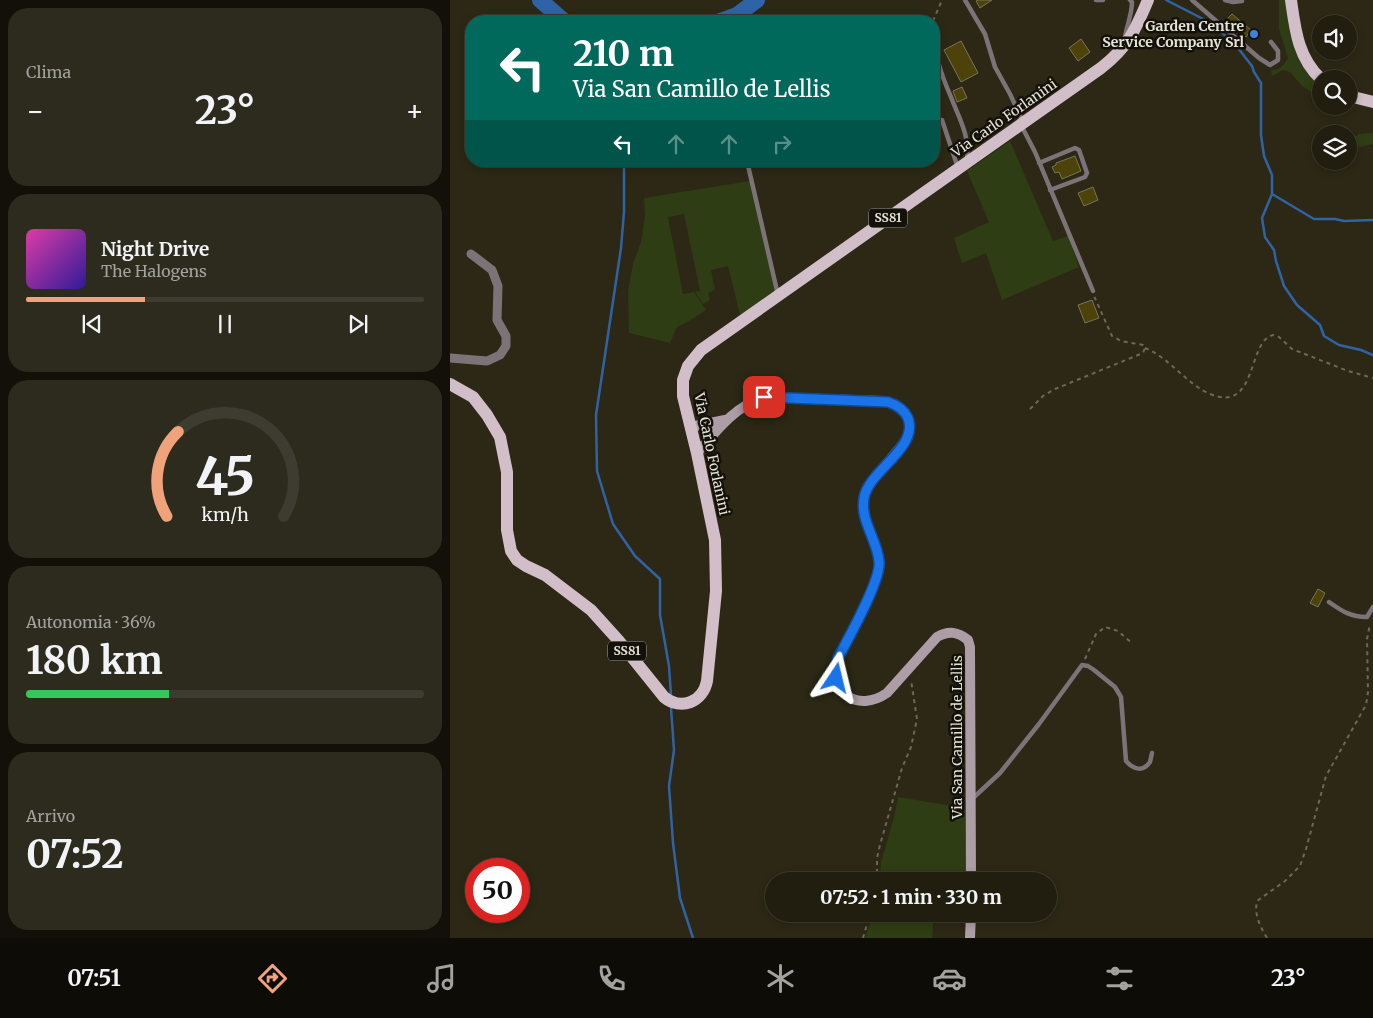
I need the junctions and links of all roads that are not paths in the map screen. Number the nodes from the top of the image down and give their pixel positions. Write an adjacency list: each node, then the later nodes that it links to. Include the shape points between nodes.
1 (964, 0): 17 (lane, via 985,34 995,67)
2 (1096, 0): 3 (lane)
3 (1103, 0)
4 (1130, 0): 11 (lane, via 1132,10)
5 (1148, 0): 11 (main road, Via Carlo Forlanini / SS81, via 1136,30)
6 (1192, 0): 10 (lane, via 1270,65 1278,60 1278,51)
7 (1225, 0): 8 (lane)
8 (1242, 0)
9 (1291, 0): 13 (main road, via 1298,43)
10 (1271, 42)
11 (1124, 46): 17 (main road, Via Carlo Forlanini / SS81, via 1101,68)
12 (940, 65): 19 (lane, via 965,130 968,151)
13 (1313, 70)
14 (1357, 98): 15 (main road)
15 (1373, 102)
16 (942, 120): 19 (lane)
17 (1022, 124): 18 (lane); 19 (main road, Via Carlo Forlanini / SS81)
18 (1039, 163): 21 (lane); 21 (lane, via 1075,148 1078,150 1087,173 1085,177)
19 (962, 166): 24 (main road, Via Carlo Forlanini / SS81)
20 (748, 167): 24 (lane)
21 (1050, 190): 23 (lane)
22 (471, 254): 25 (street, via 492,270 498,286 497,320 506,336 506,346 500,355 487,361)
23 (1092, 291)
24 (778, 296): 28 (main road, Via Carlo Forlanini / SS81, via 701,350 688,366 682,396)
25 (450, 358)
26 (450, 384): 29 (main road, Via Carlo Forlanini / SS81, via 473,397 500,437 507,472 510,552 591,610 664,697 682,704 700,697 706,687 716,591 715,540)
27 (725, 420): 28 (main road, Via San Camillo de Lellis); 29 (main road, Via San Camillo de Lellis); 33 (main road, Via San Camillo de Lellis, via 748,403 764,397 883,401 903,410 910,424 908,437 869,486 864,499 864,516 880,562 877,579 838,658 835,672 844,693 852,699 878,700 937,637 948,632 968,640)
28 (690, 427): 29 (main road, Via Carlo Forlanini / SS81)
29 (697, 453)
30 (1328, 602): 31 (lane, via 1350,615 1367,617)
31 (1372, 609)
32 (1152, 752): 33 (lane, via 1150,762 1142,769 1126,761 1121,697 1115,687 1082,665 1000,773)
33 (972, 800): 34 (main road, Via San Camillo de Lellis)
34 (971, 872)
35 (971, 922): 36 (main road)
36 (970, 938)

